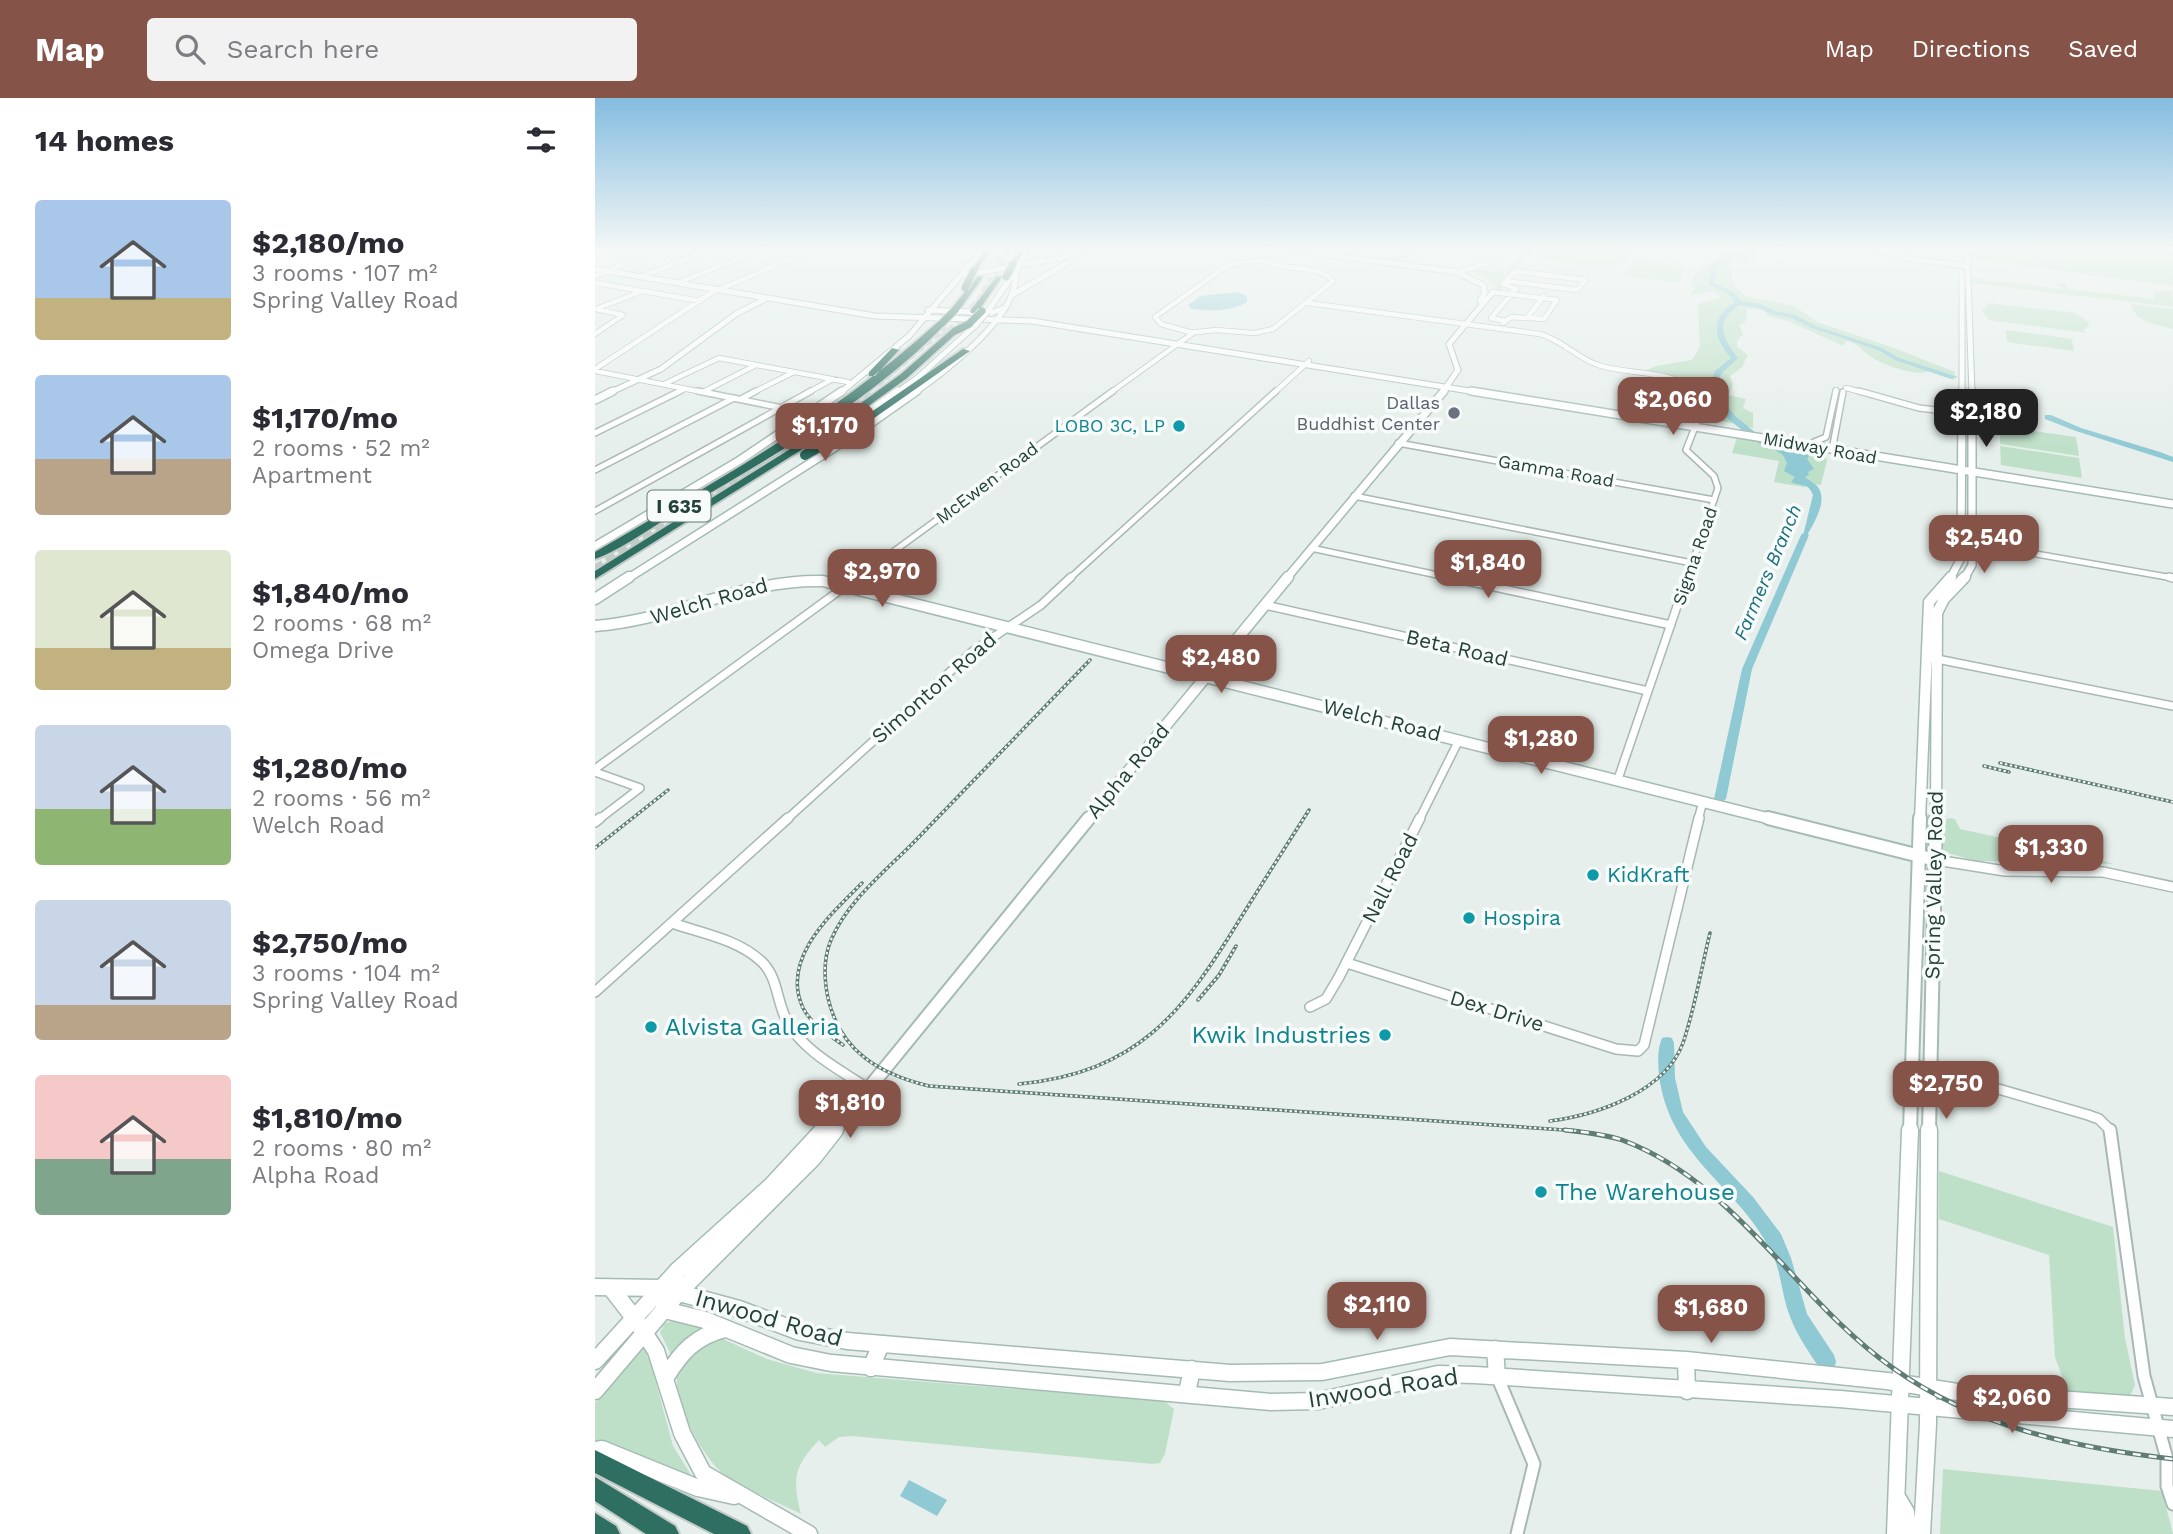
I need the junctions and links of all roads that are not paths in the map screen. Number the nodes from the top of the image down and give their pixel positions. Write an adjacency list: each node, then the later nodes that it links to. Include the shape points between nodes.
1 (620, 316): 28 (street)
2 (677, 316): 35 (street)
3 (733, 316): 37 (main road, via 666,366)
4 (874, 316): 5 (main road, Midway Road)
5 (900, 316): 24 (main road)
6 (926, 316): 24 (main road)
7 (948, 316): 54 (highway, I 635, bridge, via 883,375)
8 (963, 316): 20 (main road, Midway Road)
9 (976, 316): 71 (highway, I 635, bridge, via 846,418)
10 (979, 316): 72 (main road, bridge, via 976,325 910,384 810,457 663,550)
11 (1156, 316): 27 (street, via 1161,324)
12 (1291, 316): 27 (street, via 1269,331)
13 (1408, 316): 23 (street, Sigma Road)
14 (1470, 316): 23 (main road)
15 (1471, 316): 23 (main road)
16 (1493, 316): 22 (street)
17 (1544, 316): 21 (street, via 1541,320)
18 (1964, 316): 48 (main road, Spring Valley Road)
19 (1967, 316): 50 (main road, Spring Valley Road)
20 (997, 318): 26 (main road); 29 (main road, Midway Road)
21 (1527, 318): 22 (street)
22 (1505, 321): 25 (street)
23 (1464, 324): 25 (street, Sigma Road); 30 (main road)
24 (918, 326): 26 (main road, via 985,323); 31 (main road)
25 (1496, 328): 51 (street, Sigma Road, via 1546,335 1597,364 1684,384 1700,394 1704,403)
26 (989, 329): 32 (main road)
27 (1193, 333): 29 (street, McEwen Road)
28 (595, 334)
29 (1178, 342): 33 (main road, Midway Road); 75 (street, McEwen Road)
30 (1444, 348): 41 (main road, via 1451,368); 41 (main road, via 1458,370)
31 (895, 349): 49 (main road); 54 (highway, via 869,376)
32 (966, 351): 71 (highway, bridge, via 864,421 643,552); 72 (main road, via 863,429)
33 (1307, 363): 41 (main road, Midway Road); 80 (street, Simonton Road, via 1041,605)
34 (757, 365): 36 (street); 40 (street, via 719,358); 44 (street)
35 (595, 370): 37 (street)
36 (794, 372): 38 (street); 45 (street)
37 (639, 379): 40 (street); 46 (main road)
38 (833, 379): 39 (street); 47 (street)
39 (848, 382)
40 (664, 384): 42 (street)
41 (1446, 386): 51 (main road, Midway Road); 56 (main road, Alpha Road)
42 (685, 389): 44 (street); 52 (street)
43 (1845, 390): 48 (street); 55 (street, via 1833,388 1826,437); 57 (street)
44 (702, 392): 45 (street)
45 (738, 399): 47 (street); 58 (street)
46 (595, 400)
47 (782, 408): 49 (street); 65 (street)
48 (1960, 412): 50 (street); 60 (main road, Spring Valley Road)
49 (812, 414): 67 (main road)
50 (1972, 414): 59 (main road, Spring Valley Road)
51 (1696, 425): 53 (main road, Midway Road); 63 (street, Sigma Road, via 1686,450 1716,479)
52 (595, 433)
53 (1777, 438): 55 (main road, Midway Road); 57 (main road, Midway Road)
54 (787, 440): 69 (highway, I 635)
55 (1814, 442): 57 (main road, Midway Road)
56 (1398, 443): 61 (main road, Alpha Road); 63 (street, Gamma Road)
57 (1832, 447): 60 (main road, Midway Road); 60 (main road, Midway Road)
58 (595, 470)
59 (1973, 470): 60 (main road, Midway Road); 62 (main road, Midway Road); 64 (main road, Midway Road); 66 (main road, Spring Valley Road)
60 (1962, 472): 66 (main road, Spring Valley Road)
61 (1354, 496): 68 (main road, Alpha Road); 70 (street)
62 (2173, 499)
63 (1714, 500): 70 (street, Sigma Road)
64 (2173, 504)
65 (595, 511)
66 (1967, 542): 74 (street); 81 (main road, Spring Valley Road, via 1956,574 1929,602); 82 (main road, Spring Valley Road, via 1972,565 1968,576 1940,602 1937,612)
67 (595, 546)
68 (1311, 548): 77 (main road, Alpha Road); 78 (street)
69 (595, 556)
70 (1692, 563): 78 (street, Sigma Road)
71 (611, 566): 73 (highway, I 635)
72 (644, 568): 76 (main road)
73 (595, 576)
74 (2173, 578)
75 (846, 586): 79 (main road, Welch Road, via 812,580 772,581 646,620); 80 (main road, Welch Road); 89 (street, McEwen Road)
76 (595, 599)
77 (1265, 605): 83 (main road, Alpha Road); 84 (street, Beta Road)
78 (1671, 625): 84 (street, Sigma Road)
79 (595, 626)
80 (1009, 626): 83 (main road, Welch Road); 96 (street, Simonton Road, via 973,651)
81 (1925, 657): 82 (street); 86 (main road, Spring Valley Road)
82 (1938, 660): 85 (street); 87 (main road, Spring Valley Road)
83 (1206, 676): 88 (main road, Welch Road); 102 (main road, Alpha Road)
84 (1648, 691): 90 (street, Sigma Road)
85 (2173, 706)
86 (1923, 720): 87 (main road); 93 (main road, Spring Valley Road)
87 (1937, 723): 94 (main road, Spring Valley Road)
88 (1459, 740): 90 (main road, Welch Road); 97 (street, Nall Road)
89 (595, 771): 92 (street, McEwen Road, via 640,788)
90 (1618, 779): 91 (main road, Welch Road)
91 (1703, 801): 93 (main road, Welch Road); 97 (street, Dex Drive, via 1644,1045 1634,1053)
92 (595, 822)
93 (1919, 856): 94 (main road, Welch Road); 100 (main road, Spring Valley Road)
94 (1936, 860): 95 (street, Welch Road, via 2005,871 2103,872); 101 (main road, Spring Valley Road)
95 (2173, 887)
96 (672, 923): 98 (street, Simonton Road); 102 (street, via 759,959 774,976 786,1019 805,1044)
97 (1347, 963): 99 (street, Nall Road, via 1326,999)
98 (595, 992)
99 (1310, 1007)
100 (1912, 1064): 101 (street); 103 (main road, Spring Valley Road)
101 (1929, 1070): 105 (main road, Spring Valley Road); 126 (street, via 2088,1115 2111,1130 2144,1376)
102 (867, 1088): 104 (main road, Alpha Road, via 851,1100)
103 (1909, 1166): 105 (main road); 121 (main road, Spring Valley Road)
104 (797, 1167): 107 (main road, Alpha Road); 108 (main road, Alpha Road)
105 (1929, 1172): 122 (main road, Spring Valley Road)
106 (603, 1288): 107 (main road, Inwood Road); 110 (main road, Inwood Road)
107 (661, 1288): 108 (main road, Inwood Road); 109 (main road, Inwood Road); 110 (main road, Alpha Road)
108 (679, 1292): 109 (main road, Alpha Road); 113 (main road, Inwood Road, via 800,1332)
109 (665, 1310): 111 (main road, Inwood Road); 112 (main road, Alpha Road)
110 (634, 1318): 112 (main road, Inwood Road); 116 (main road, Alpha Road)
111 (725, 1329): 117 (main road, Inwood Road, via 791,1355); 120 (main road, via 690,1343)
112 (645, 1332): 120 (main road, Inwood Road); 123 (main road, Alpha Road)
113 (881, 1344): 117 (main road); 118 (main road, Inwood Road)
114 (1495, 1349): 115 (main road, Inwood Road); 118 (main road, Inwood Road, via 1450,1346 1322,1372); 119 (main road)
115 (1686, 1360): 121 (main road, Inwood Road); 124 (main road)
116 (595, 1361)
117 (871, 1368): 125 (main road, Inwood Road)
118 (1192, 1369): 125 (main road)
119 (1497, 1376): 124 (main road, Inwood Road); 125 (main road, Inwood Road, via 1439,1374 1318,1401 1271,1402); 142 (street, via 1534,1464)
120 (666, 1377): 134 (main road, Inwood Road, via 690,1457 703,1473)
121 (1901, 1384): 122 (main road, Inwood Road); 127 (main road, Spring Valley Road)
122 (1928, 1390): 126 (main road, Inwood Road); 129 (main road, Spring Valley Road)
123 (595, 1391)
124 (1687, 1391): 127 (main road, Inwood Road)
125 (1187, 1394)
126 (2152, 1405): 128 (main road, Inwood Road); 130 (street)
127 (1901, 1406): 129 (main road, Inwood Road); 135 (main road, Spring Valley Road)
128 (2173, 1407)
129 (1927, 1408): 130 (main road, Inwood Road); 145 (main road, Spring Valley Road)
130 (2166, 1429): 132 (street)
131 (595, 1458): 134 (main road, via 602,1449 698,1488); 140 (highway)
132 (2170, 1463): 136 (street, via 2167,1486)
133 (595, 1488): 139 (highway)
134 (744, 1497): 141 (main road, Inwood Road)
135 (1897, 1497): 143 (main road, Spring Valley Road); 144 (main road, via 1906,1513)
136 (2173, 1504)
137 (595, 1525): 138 (highway)
138 (608, 1534)
139 (667, 1534)
140 (739, 1534)
141 (810, 1534)
142 (1517, 1534)
143 (1895, 1534)
144 (1909, 1534)
145 (1922, 1534)

